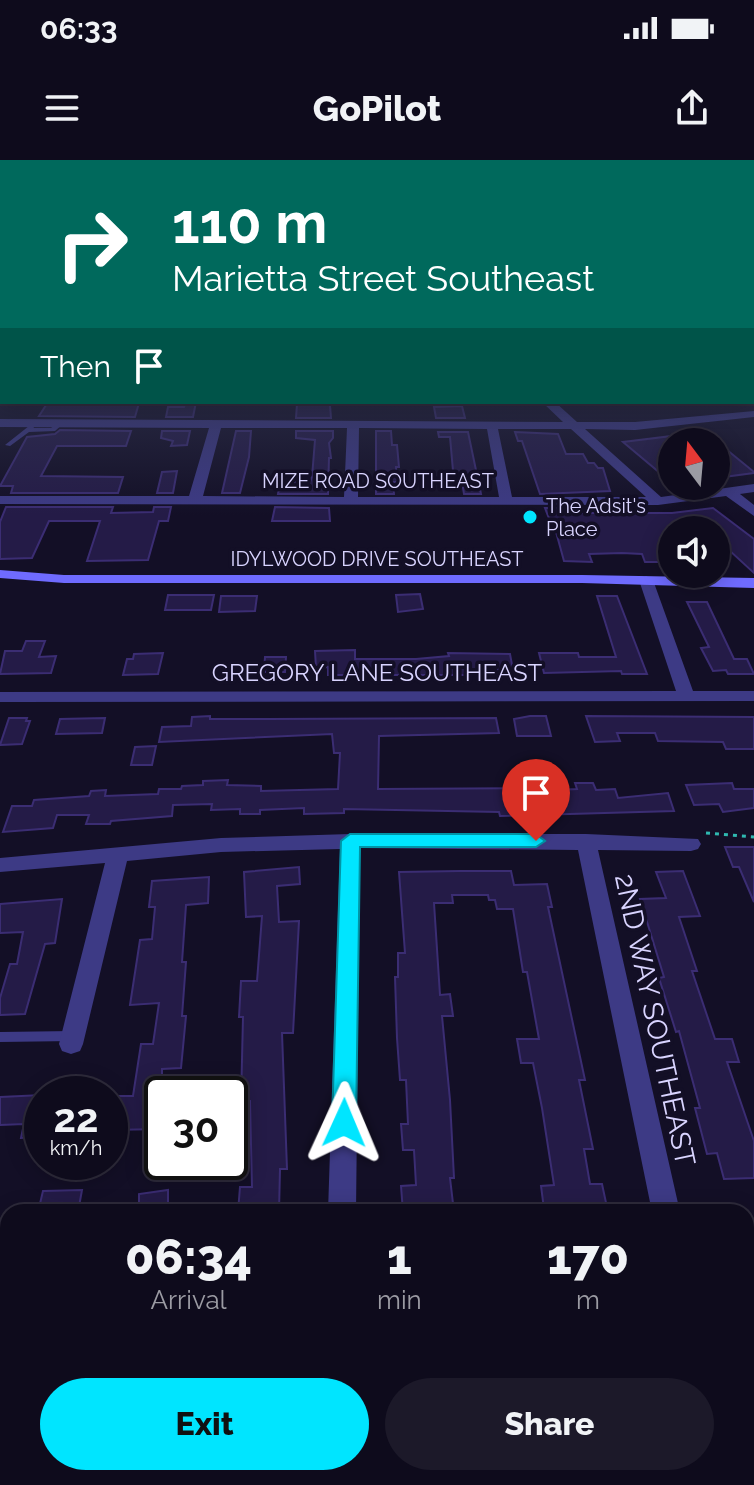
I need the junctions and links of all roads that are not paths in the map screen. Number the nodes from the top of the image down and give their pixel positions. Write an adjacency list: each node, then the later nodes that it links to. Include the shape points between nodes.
1 (550, 404): 7 (street)
2 (754, 414): 7 (street)
3 (0, 423): 8 (street)
4 (216, 424): 5 (street); 8 (street); 14 (street)
5 (353, 425): 6 (street); 16 (street)
6 (492, 426): 7 (street); 17 (street)
7 (576, 426): 18 (street)
8 (31, 427): 9 (lane)
9 (8, 445)
10 (754, 488): 11 (street, MIZE ROAD SOUTHEAST)
11 (730, 492)
12 (730, 493): 19 (street)
13 (0, 500): 14 (street, MIZE ROAD SOUTHEAST)
14 (195, 500): 16 (street, MIZE ROAD SOUTHEAST)
15 (666, 500): 18 (street, MIZE ROAD SOUTHEAST)
16 (351, 501): 17 (street, MIZE ROAD SOUTHEAST)
17 (506, 501): 18 (street, MIZE ROAD SOUTHEAST)
18 (658, 501)
19 (754, 512)
20 (0, 574): 21 (street, IDYLWOOD DRIVE SOUTHEAST, via 64,579)
21 (646, 580): 22 (street, IDYLWOOD DRIVE SOUTHEAST); 23 (street)
22 (754, 583)
23 (686, 695): 24 (street, GREGORY LANE SOUTHEAST); 25 (street, GREGORY LANE SOUTHEAST)
24 (754, 696)
25 (0, 697)
26 (350, 841): 27 (street); 29 (street); 33 (street)
27 (586, 841): 28 (street); 34 (street, 2ND WAY SOUTHEAST)
28 (691, 844)
29 (118, 853): 30 (street); 32 (street)
30 (0, 865)
31 (0, 1037): 32 (lane)
32 (72, 1040)
33 (342, 1204)
34 (664, 1204)

